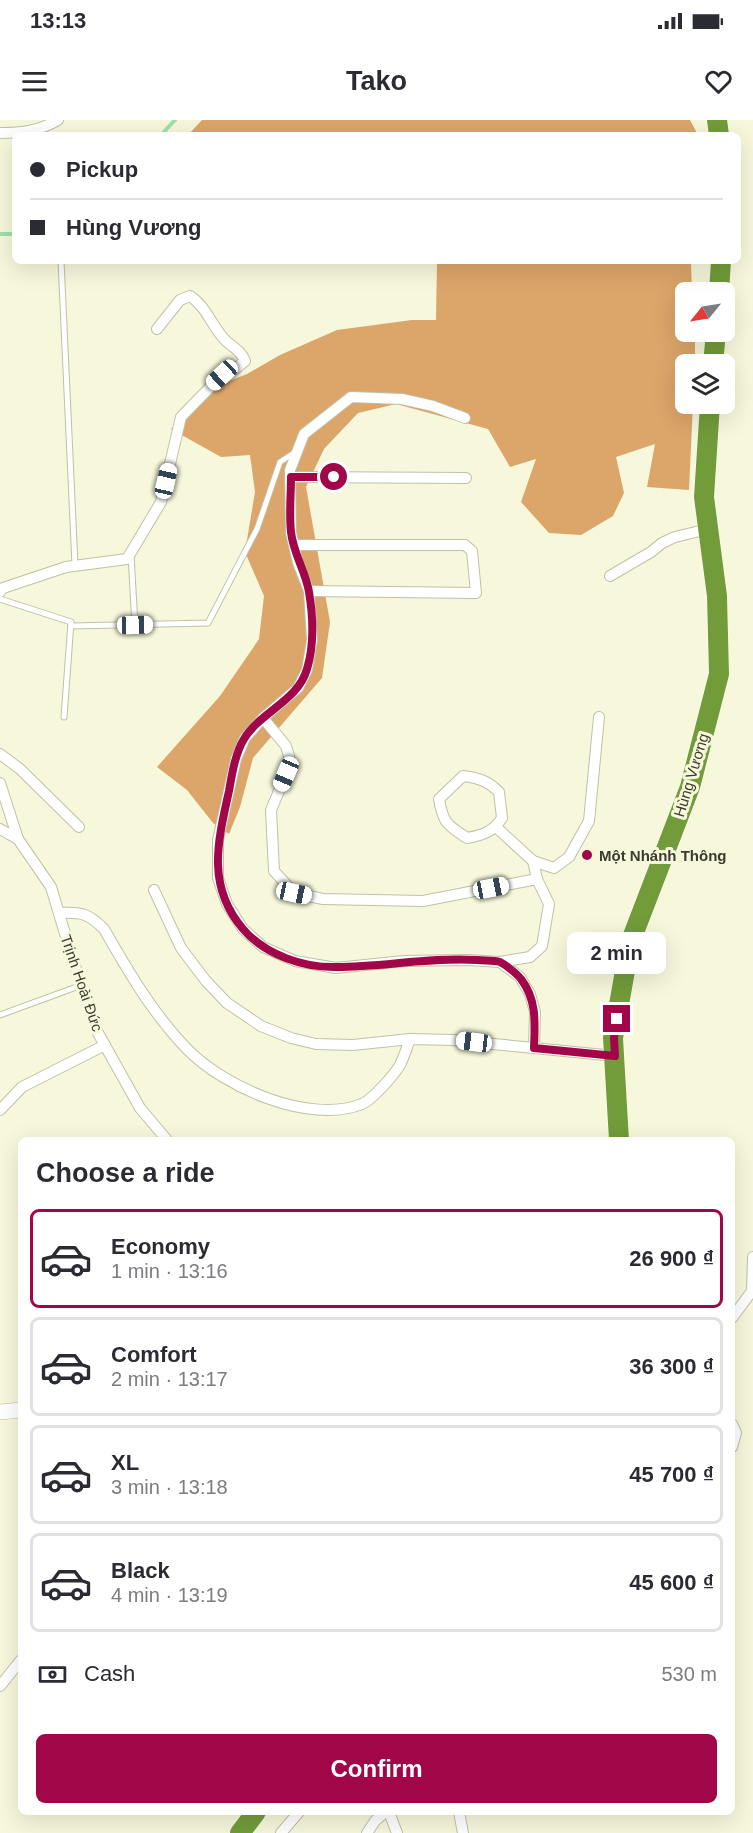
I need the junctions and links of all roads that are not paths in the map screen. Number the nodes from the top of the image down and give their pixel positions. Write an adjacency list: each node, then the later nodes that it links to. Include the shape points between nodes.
1 (58, 120): 2 (street)
2 (28, 132)
3 (62, 264): 15 (lane)
4 (721, 264): 5 (highway)
5 (720, 282)
6 (157, 329): 14 (street, via 180,300 190,296 245,361 222,375 181,417 161,502)
7 (709, 414): 12 (highway, Hùng Vương, via 704,497)
8 (465, 418): 9 (street, via 402,399 351,397 304,434)
9 (297, 452): 10 (street); 20 (lane, via 280,462 257,529 208,624)
10 (291, 477): 11 (street); 13 (street)
11 (466, 478)
12 (708, 529): 16 (street, via 662,543); 41 (highway, Hùng Vương, via 717,596 718,674 690,787 630,943 614,1038)
13 (294, 545): 17 (street); 17 (street, via 465,545 472,551 477,593)
14 (131, 553): 15 (street, via 127,559); 20 (lane)
15 (75, 565): 18 (street)
16 (609, 576)
17 (309, 591): 24 (street, via 312,640 307,670 298,688)
18 (0, 592)
19 (0, 599): 21 (lane, via 71,621)
20 (135, 625): 21 (lane)
21 (71, 626): 22 (lane)
22 (64, 717)
23 (598, 717): 31 (street, via 589,821 570,857 554,868)
24 (263, 718): 32 (street, via 286,746 289,756 290,765 271,810 274,871 294,893 323,899 423,901); 35 (street, via 244,738 236,759 218,840 218,878 227,904 243,929 263,947 295,961 336,968 404,961)
25 (0, 754): 27 (street)
26 (0, 783): 30 (street)
27 (79, 827)
28 (496, 827): 28 (street, via 484,835 467,838 442,818 439,799 464,776 479,778 500,792 502,818); 31 (street)
29 (0, 829): 30 (street, Trịnh Hoài Đức)
30 (18, 839): 34 (street, Trịnh Hoài Đức, via 51,887)
31 (533, 861): 32 (street)
32 (537, 879): 35 (street, via 549,904 542,946 530,957)
33 (154, 890): 38 (street, via 181,948 206,981 227,1003 261,1026 316,1044)
34 (59, 913): 36 (street, Trịnh Hoài Đức); 38 (street, via 82,912 95,920 149,1004 188,1050 231,1083 266,1099 336,1110 364,1103 400,1065)
35 (500, 962): 40 (street, via 520,977 530,993 535,1012)
36 (82, 985): 37 (lane); 39 (street, Trịnh Hoài Đức)
37 (0, 1015)
38 (410, 1039): 40 (street)
39 (105, 1045): 42 (street, via 22,1087); 43 (street, Trịnh Hoài Đức, via 140,1108)
40 (534, 1048): 41 (street)
41 (615, 1056): 44 (highway, Hùng Vương)
42 (0, 1110)
43 (164, 1137)
44 (619, 1137)
45 (753, 1257): 46 (street, via 752,1291)
46 (735, 1314)
47 (18, 1410): 48 (street)
48 (0, 1412)
49 (18, 1664): 50 (street)
50 (0, 1686)
51 (254, 1815): 56 (highway)
52 (296, 1815): 57 (street)
53 (383, 1815): 58 (street)
54 (388, 1815): 59 (street)
55 (460, 1815): 60 (street)
56 (240, 1833)
57 (281, 1833)
58 (366, 1833)
59 (397, 1833)
60 (463, 1833)

